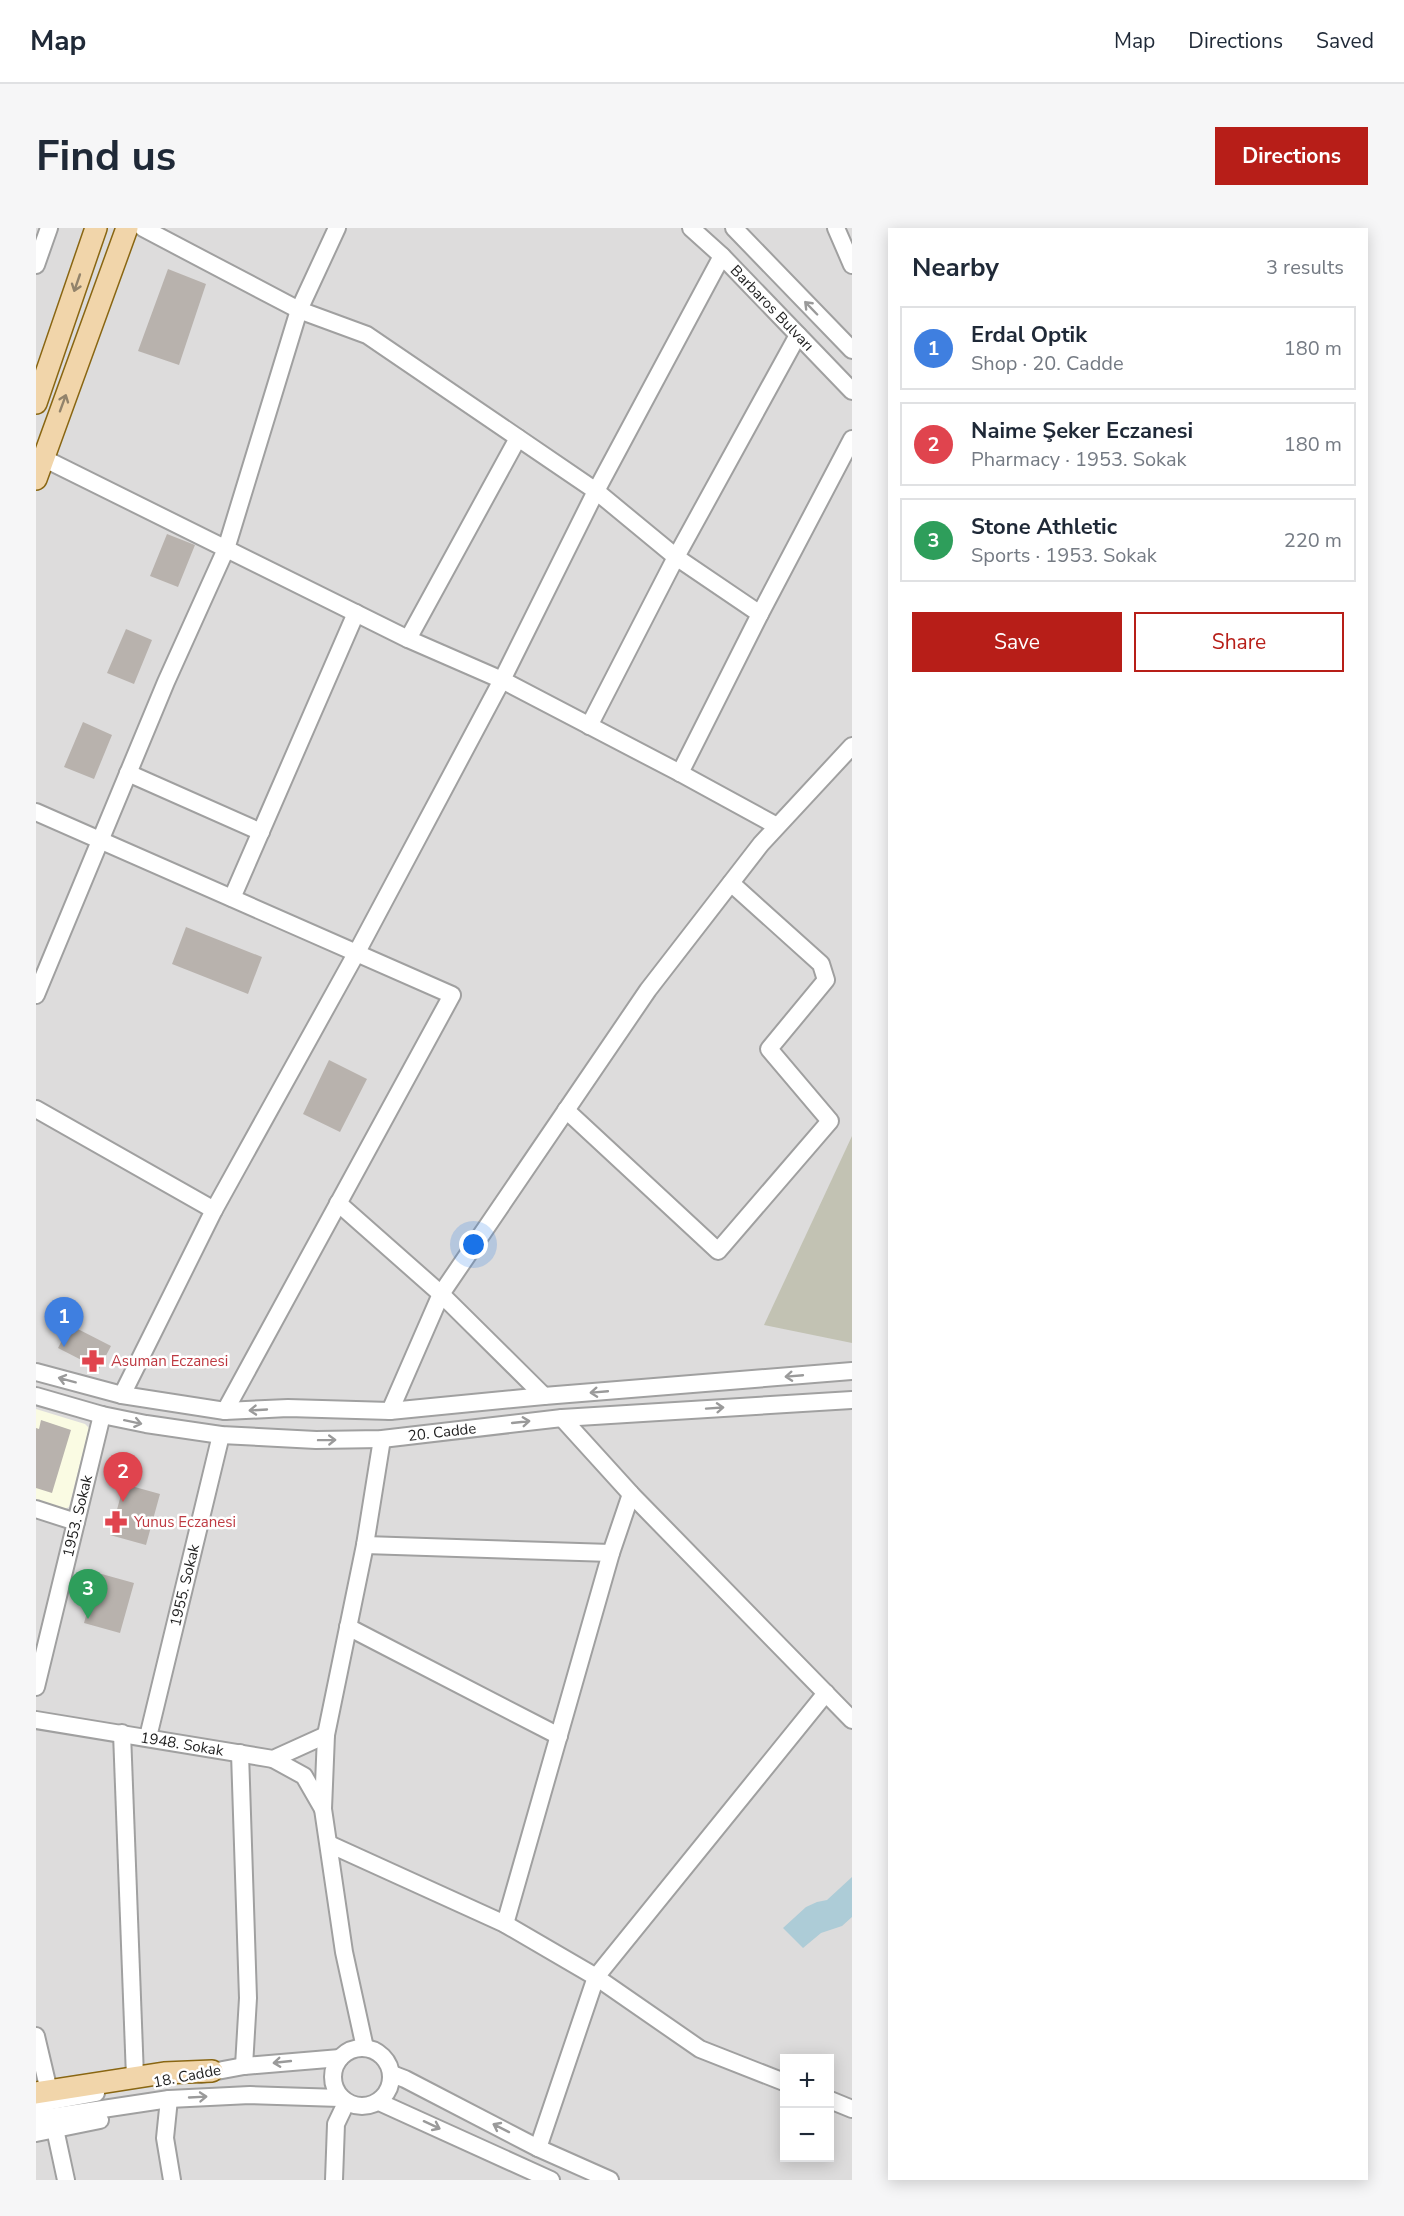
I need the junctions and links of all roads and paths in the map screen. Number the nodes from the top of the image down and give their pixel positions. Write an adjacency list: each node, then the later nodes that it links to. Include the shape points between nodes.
1 (49, 228): 10 (street)
2 (96, 228): 16 (main road, one-way to 16)
3 (128, 228): 19 (main road, one-way to 3)
4 (143, 228): 12 (street)
5 (337, 228): 12 (street)
6 (691, 228): 9 (street, Barbaros Bulvarı)
7 (734, 228): 14 (street, Barbaros Bulvarı, one-way to 7)
8 (836, 228): 11 (street)
9 (722, 256): 13 (street, Barbaros Bulvarı); 20 (street)
10 (36, 264)
11 (852, 265)
12 (299, 310): 17 (street, via 367,335); 22 (street)
13 (798, 336): 15 (street, Barbaros Bulvarı); 23 (street)
14 (852, 350)
15 (852, 391)
16 (36, 403)
17 (518, 438): 20 (street); 26 (street)
18 (852, 439): 25 (street)
19 (40, 470): 21 (main road); 22 (street)
20 (596, 491): 23 (street); 27 (street)
21 (36, 492)
22 (226, 549): 24 (street); 30 (street)
23 (676, 557): 25 (street); 28 (street)
24 (356, 613): 26 (street); 34 (street)
25 (760, 614): 31 (street)
26 (408, 639): 27 (street)
27 (502, 680): 28 (street); 38 (street)
28 (589, 726): 31 (street)
29 (852, 746): 33 (street)
30 (128, 773): 34 (street); 35 (street)
31 (680, 773): 33 (street)
32 (36, 812): 35 (street)
33 (777, 826): 36 (street)
34 (261, 832): 37 (street)
35 (99, 842): 37 (street); 39 (street)
36 (731, 883): 41 (street, via 648,990); 41 (street, via 821,964 826,980 769,1049 830,1120 718,1251)
37 (232, 898): 38 (street)
38 (357, 952): 42 (street, via 452,995); 43 (street)
39 (36, 995)
40 (36, 1109): 43 (street)
41 (566, 1110): 44 (street)
42 (338, 1203): 44 (street); 51 (street)
43 (214, 1210): 47 (street)
44 (441, 1294): 49 (street); 52 (street)
45 (852, 1371): 49 (street, 20. Cadde, one-way to 49)
46 (36, 1372): 47 (street, 20. Cadde, one-way to 46)
47 (122, 1395): 51 (street, 20. Cadde)
48 (36, 1396): 53 (street, 20. Cadde)
49 (544, 1396): 52 (street, 20. Cadde)
50 (852, 1400): 54 (street, 20. Cadde, one-way to 50)
51 (225, 1411): 52 (street, 20. Cadde, one-way to 51)
52 (390, 1411)
53 (102, 1415): 55 (street, 20. Cadde, one-way to 55); 59 (street, 1953. Sokak)
54 (562, 1418): 56 (street, 20. Cadde, one-way to 54); 57 (street)
55 (221, 1435): 56 (street, 20. Cadde, one-way to 56); 70 (street, 1955. Sokak)
56 (382, 1439): 60 (street)
57 (631, 1494): 61 (street); 64 (street)
58 (36, 1509): 59 (street)
59 (76, 1522): 63 (street, 1953. Sokak)
60 (365, 1545): 61 (street); 62 (street)
61 (611, 1553): 69 (street)
62 (348, 1628): 68 (street); 69 (street)
63 (36, 1687)
64 (826, 1693): 66 (street); 76 (street)
65 (36, 1720): 67 (street, 1948. Sokak)
66 (852, 1720)
67 (122, 1733): 70 (street, 1948. Sokak); 83 (street)
68 (326, 1735): 72 (street); 73 (street)
69 (559, 1736): 75 (street)
70 (148, 1737): 71 (street, 1948. Sokak)
71 (240, 1753): 72 (street, 1948. Sokak); 80 (street, via 248,1998)
72 (273, 1759): 73 (street, 1948. Sokak, via 304,1776)
73 (323, 1809): 74 (street)
74 (329, 1844): 75 (street); 78 (street, via 344,1952)
75 (505, 1923): 76 (street)
76 (596, 1977): 84 (street, via 700,2049); 94 (street)
77 (36, 2036): 85 (street)
78 (364, 2048): 79 (street, 18. Cadde, via 355,2048); 82 (street, via 378,2052)
79 (340, 2058): 80 (street, 18. Cadde, one-way to 80); 87 (street, via 333,2083)
80 (244, 2066): 81 (street, 18. Cadde)
81 (212, 2072): 83 (main road); 85 (street, 18. Cadde)
82 (392, 2074): 88 (street, via 391,2085); 94 (street, one-way to 82)
83 (135, 2078): 85 (main road)
84 (780, 2080)
85 (40, 2096)
86 (165, 2099): 87 (street, 18. Cadde, one-way to 87, via 250,2095); 91 (street, 18. Cadde); 92 (street, via 152,2108); 97 (street, via 165,2138)
87 (343, 2100): 88 (street, 18. Cadde, via 357,2107); 98 (street, via 336,2124)
88 (379, 2102): 95 (street, 18. Cadde, one-way to 95)
89 (834, 2102): 90 (street)
90 (852, 2109)
91 (36, 2119)
92 (55, 2129): 93 (street); 96 (street)
93 (36, 2133)
94 (538, 2148): 100 (street)
95 (533, 2176): 99 (street, 18. Cadde)
96 (66, 2180)
97 (172, 2180)
98 (334, 2180)
99 (551, 2180)
100 (610, 2180)

